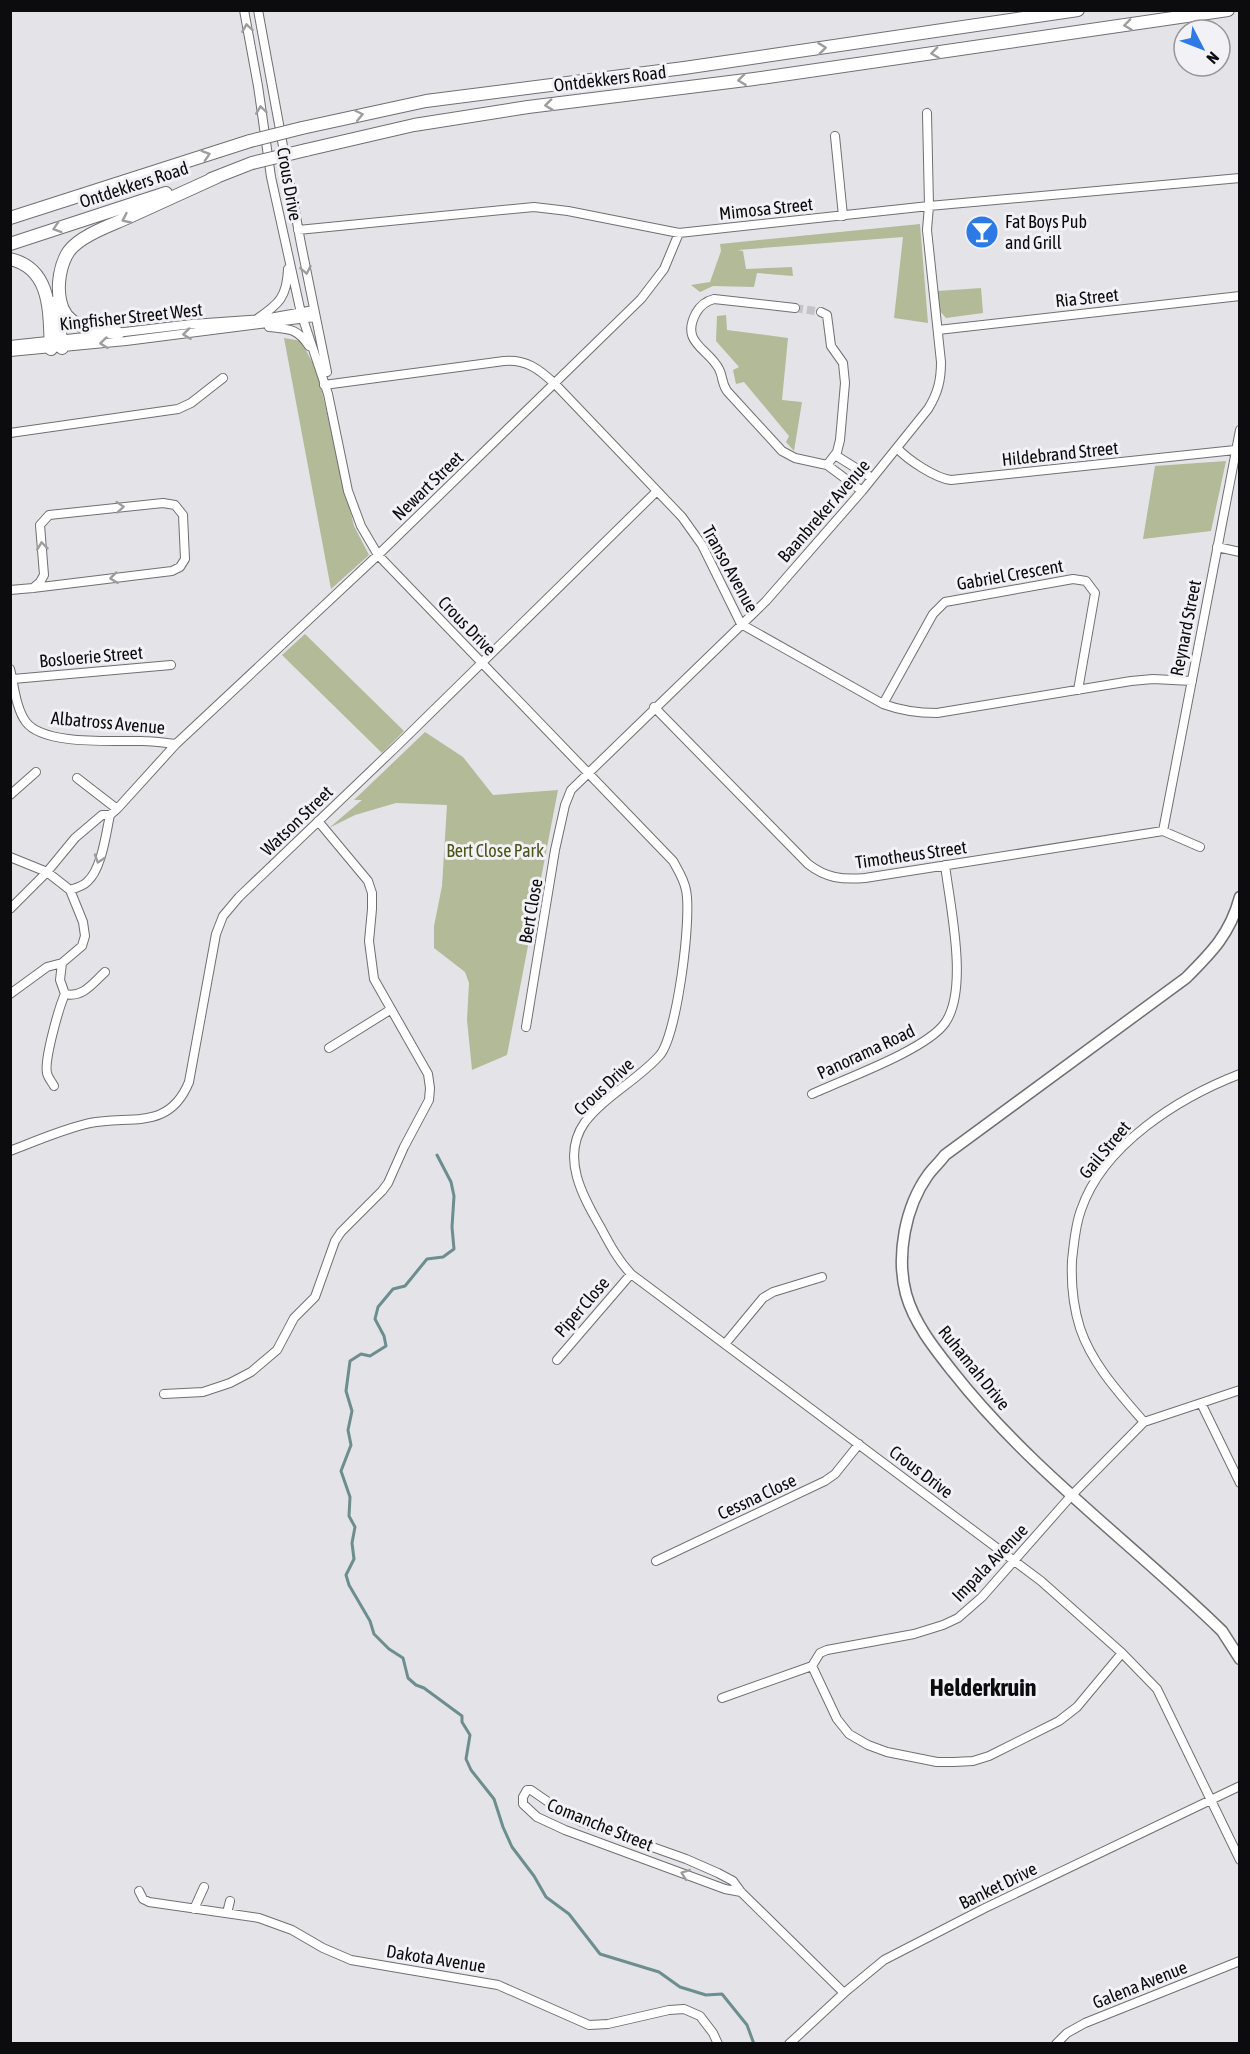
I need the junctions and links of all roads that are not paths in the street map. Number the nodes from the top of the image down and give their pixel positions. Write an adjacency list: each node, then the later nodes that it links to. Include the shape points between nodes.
1 (244, 10): 18 (street, Crous Drive, one-way to 1)
2 (258, 10): 14 (street, Crous Drive)
3 (1078, 10): 13 (main road, Ontdekkers Road, one-way to 3, bridge, via 250,141 426,101)
4 (1228, 10): 5 (main road, Ontdekkers Road)
5 (1203, 14): 6 (main road); 9 (main road, Ontdekkers Road, one-way to 9, bridge, via 414,125 252,163)
6 (1239, 15)
7 (927, 113): 11 (street, Baanbreker Avenue)
8 (836, 136): 12 (street)
9 (217, 177): 16 (main road, Ontdekkers Road, one-way to 16); 17 (main road, one-way to 17, via 97,231)
10 (1239, 178): 11 (street, Mimosa Street)
11 (929, 206): 12 (street, Mimosa Street); 26 (street, Baanbreker Avenue, via 927,230)
12 (843, 216): 15 (street, Mimosa Street)
13 (10, 218)
14 (298, 230): 15 (street, Mimosa Street, via 534,207); 23 (street, Crous Drive, one-way to 23)
15 (679, 233): 33 (street, Newart Street, via 656,282)
16 (10, 244)
17 (69, 251): 27 (main road, via 59,288 65,314 86,329); 28 (main road, via 58,267 54,284)
18 (288, 258): 24 (street, Crous Drive); 25 (street, via 284,294 276,306)
19 (10, 259): 28 (main road, via 36,272 42,283)
20 (1239, 296): 26 (street, Ria Street)
21 (795, 308): 40 (street, via 714,298 699,308 690,330 698,346 719,368 727,391 782,451)
22 (821, 312): 39 (street, via 827,315 831,346 844,367 840,440)
23 (314, 314): 24 (street, Kingfisher Street West); 34 (street, Crous Drive)
24 (302, 316): 25 (street, Kingfisher Street West); 31 (street, Crous Drive)
25 (255, 322): 27 (street, Kingfisher Street West, via 192,324); 28 (street, Kingfisher Street West, one-way to 28); 31 (street, Kingfisher Street West, via 299,334)
26 (938, 330): 37 (street, Baanbreker Avenue, via 941,370 937,394)
27 (118, 333): 28 (street, Kingfisher Street West)
28 (56, 344): 29 (street, Kingfisher Street West); 30 (street, Kingfisher Street West)
29 (10, 345)
30 (10, 352)
31 (320, 366): 34 (street, Crous Drive)
32 (223, 378): 36 (street, via 178,409)
33 (555, 384): 34 (street, Transo Avenue, via 540,370 516,360); 42 (street, Transo Avenue); 46 (street, Newart Street)
34 (327, 385): 46 (street, Crous Drive, via 348,491 361,526)
35 (1239, 430): 38 (street, Reynard Street)
36 (10, 433)
37 (897, 448): 38 (street, Hildebrand Street, via 905,457 951,480); 41 (street, Baanbreker Avenue)
38 (1235, 450): 44 (street, Reynard Street)
39 (834, 455): 40 (street); 41 (street)
40 (827, 465): 43 (street)
41 (872, 478): 43 (street, Baanbreker Avenue)
42 (657, 491): 49 (street, Transo Avenue, via 702,545); 50 (street, Watson Street)
43 (862, 491): 49 (street, Baanbreker Avenue, via 766,601)
44 (1217, 547): 45 (street); 54 (street, Reynard Street)
45 (1239, 552)
46 (378, 555): 50 (street, Crous Drive); 58 (street, Newart Street)
47 (33, 588): 47 (street, one-way to 47, via 44,574 40,525 46,517 170,503 183,515 184,562 172,572); 48 (street)
48 (10, 590)
49 (741, 624): 56 (street, Transo Avenue); 57 (street, Baanbreker Avenue)
50 (482, 663): 60 (street, Crous Drive); 65 (street, Watson Street)
51 (171, 665): 53 (street, Bosloerie Street)
52 (10, 669): 53 (street, Albatross Avenue)
53 (13, 679): 58 (street, Albatross Avenue, via 25,720 40,733 73,739)
54 (1191, 681): 55 (street, Transo Avenue, via 1153,679); 66 (street, Reynard Street)
55 (1078, 690): 56 (street, Transo Avenue, via 937,712 917,713); 56 (street, Gabriel Crescent, via 1095,593 1086,581 1073,579 945,602 933,614)
56 (883, 704)
57 (654, 707): 60 (street, Baanbreker Avenue); 69 (street, Timotheus Street, via 818,872 845,880)
58 (176, 744): 63 (street, Newart Street)
59 (36, 772): 62 (street)
60 (589, 772): 79 (street, Bert Close, via 576,783 565,804); 85 (street, Crous Drive, via 672,861 684,882 687,901 682,965 666,1046 595,1112 579,1132 575,1148 580,1188 618,1259)
61 (77, 778): 63 (street)
62 (10, 795)
63 (117, 809): 64 (street, Newart Street)
64 (110, 815): 70 (street, Newart Street, via 102,815 75,837); 71 (street, one-way to 71, via 96,870 85,884)
65 (318, 821): 78 (street, via 371,887 370,958 374,979); 84 (street, Watson Street, via 238,897 220,922 189,1082 179,1100 156,1117 90,1124)
66 (1163, 831): 67 (street); 69 (street, Timotheus Street)
67 (1200, 847)
68 (10, 857): 70 (street)
69 (945, 865): 83 (street, Panorama Road, via 958,987 950,1016 920,1046)
70 (47, 873): 71 (street); 73 (street, Newart Street)
71 (70, 890): 74 (street, via 85,936 82,946)
72 (1239, 897): 95 (street, Ruhamah Drive, via 1227,931 1192,972 945,1155 928,1174 911,1209 904,1239 903,1271 906,1292 920,1324 970,1394)
73 (10, 909)
74 (62, 963): 76 (street, via 47,967); 77 (street, via 60,981)
75 (105, 972): 77 (street, via 78,995)
76 (10, 994)
77 (65, 994): 82 (street, via 47,1065)
78 (390, 1010): 80 (street); 90 (street, via 428,1074 430,1088 429,1100 388,1183 341,1232 315,1297 294,1318 271,1355 251,1372 217,1388)
79 (526, 1027)
80 (329, 1048)
81 (1239, 1074): 92 (street, Gail Street, via 1142,1128 1109,1163 1080,1211 1071,1274 1080,1329 1111,1384)
82 (54, 1086)
83 (812, 1094)
84 (10, 1151)
85 (631, 1274): 87 (street, Crous Drive); 88 (street, Piper Close)
86 (822, 1276): 87 (street, via 763,1298)
87 (724, 1344): 93 (street, Crous Drive)
88 (557, 1360)
89 (1239, 1390): 91 (street)
90 (164, 1394)
91 (1201, 1403): 92 (street); 94 (street)
92 (1144, 1422): 95 (street, Impala Avenue)
93 (859, 1444): 96 (street, Cessna Close, via 830,1478); 97 (street, Crous Drive)
94 (1239, 1483)
95 (1071, 1496): 97 (street, Impala Avenue); 99 (street, Ruhamah Drive, via 1210,1620)
96 (656, 1561)
97 (1015, 1561): 98 (street, Crous Drive); 100 (street, Impala Avenue, via 958,1618 914,1634 827,1650 820,1653)
98 (1122, 1653): 100 (street, via 1077,1707 1059,1721 989,1756 954,1762 887,1752 849,1734 837,1719); 103 (street, Crous Drive, via 1157,1689)
99 (1239, 1659)
100 (812, 1666): 101 (street, Impala Avenue)
101 (722, 1698)
102 (1239, 1786): 103 (street, Banket Drive)
103 (1212, 1800): 104 (street); 112 (street, Banket Drive, via 897,1952)
104 (1239, 1860)
105 (204, 1887): 109 (street)
106 (139, 1891): 109 (street, Dakota Avenue, via 149,1902)
107 (741, 1892): 107 (street, Comanche Street, one-way to 107, via 564,1830 530,1812 524,1804 524,1794 531,1790 582,1822 718,1873 733,1881); 112 (street, Comanche Street)
108 (230, 1901): 110 (street)
109 (194, 1909): 110 (street, Dakota Avenue)
110 (226, 1913): 113 (street, Dakota Avenue, via 271,1922 351,1960 498,1985 589,2025 608,2025 669,2010 692,2011 707,2024)
111 (1239, 1961): 115 (street, Galena Avenue, via 1085,2023)
112 (844, 1993): 114 (street, Banket Drive)
113 (718, 2043)
114 (789, 2043)
115 (1056, 2043)

